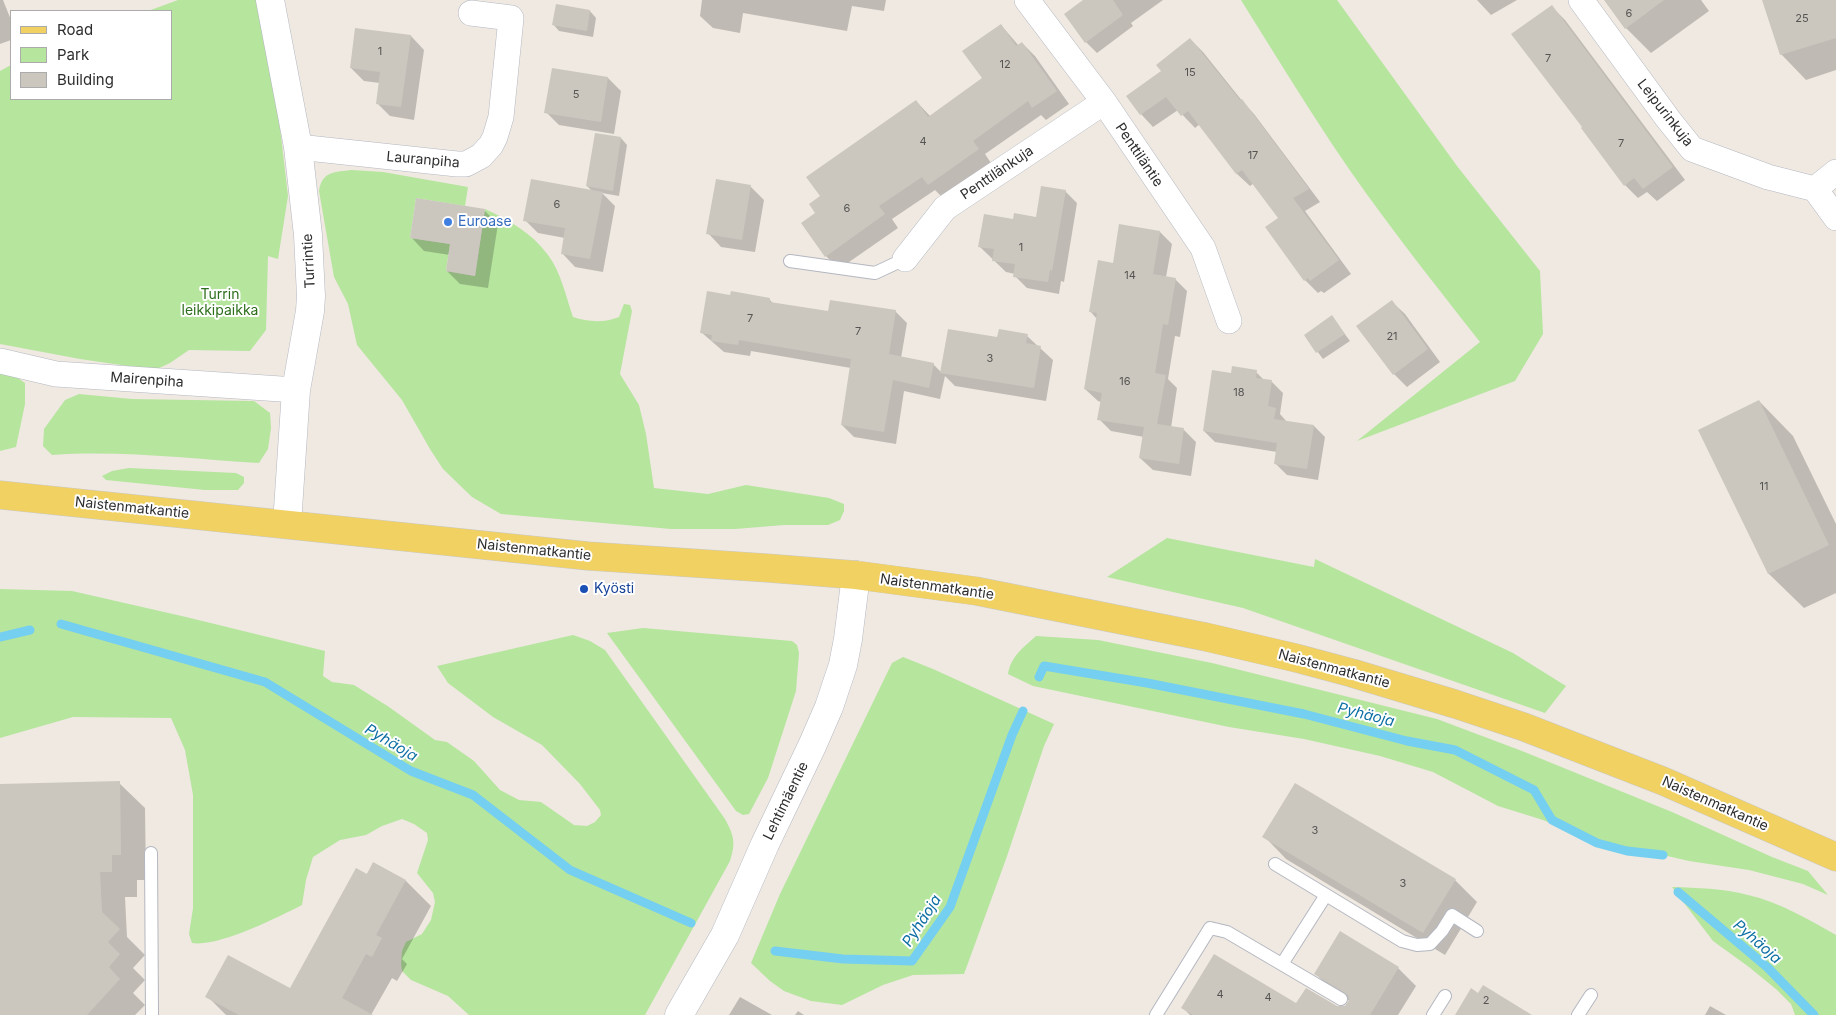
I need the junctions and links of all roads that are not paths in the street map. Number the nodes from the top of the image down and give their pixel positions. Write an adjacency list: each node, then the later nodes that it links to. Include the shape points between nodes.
1 (270, 0): 6 (street, Turrintie)
2 (1028, 0): 5 (street, Penttiläntie)
3 (1581, 0): 8 (street, Leipurinkuja, via 1692,149 1768,178)
4 (471, 13): 6 (street, Lauranpiha, via 511,18 500,117 495,137 482,156 466,164 457,164)
5 (1104, 102): 11 (street, Penttilänkuja, via 945,208); 12 (street, Penttiläntie, via 1203,248)
6 (298, 147): 14 (street, Turrintie, via 311,296)
7 (1836, 172): 8 (street)
8 (1815, 189): 9 (street)
9 (1836, 218)
10 (790, 260): 11 (lane, via 875,273)
11 (905, 260)
12 (1229, 321)
13 (0, 361): 14 (street, Mairenpiha, via 56,374)
14 (296, 390): 16 (street, Turrintie)
15 (0, 495): 16 (main road, Naistenmatkantie)
16 (287, 524): 17 (main road, Naistenmatkantie, via 588,556)
17 (856, 575): 19 (main road, Naistenmatkantie, via 976,591 1206,637 1352,672 1586,750); 28 (street, Lehtimäentie, via 843,665 829,707 725,935)
18 (152, 853): 27 (lane)
19 (1836, 858)
20 (1275, 864): 21 (lane)
21 (1326, 895): 22 (lane, via 1402,941 1417,945 1430,944 1452,915); 23 (lane)
22 (1477, 931)
23 (1282, 964): 26 (lane); 29 (lane, via 1227,932 1210,928)
24 (1591, 995): 31 (lane)
25 (1445, 996): 30 (lane)
26 (1341, 999)
27 (152, 1015)
28 (679, 1015)
29 (1156, 1015)
30 (1433, 1015)
31 (1578, 1015)

